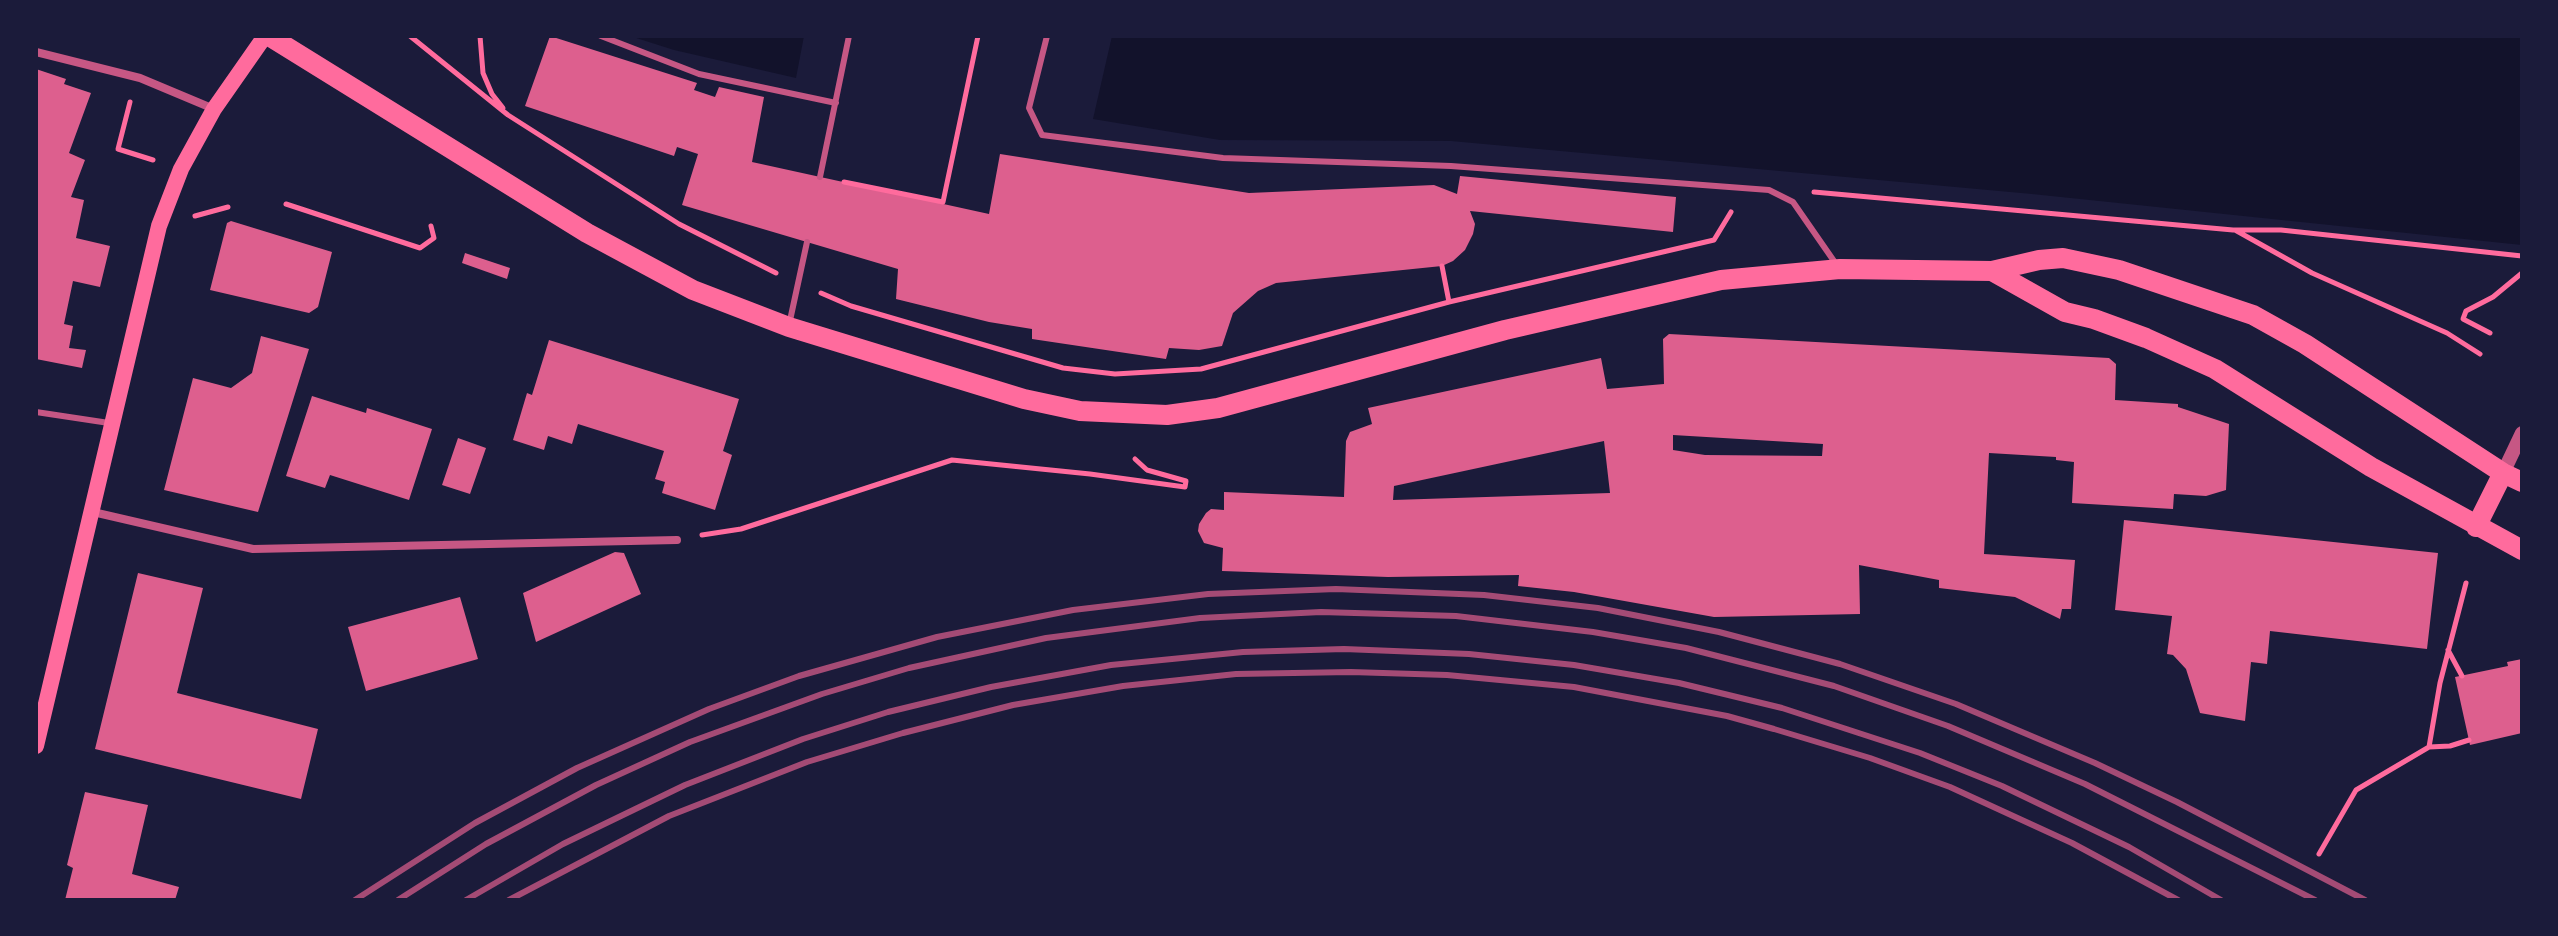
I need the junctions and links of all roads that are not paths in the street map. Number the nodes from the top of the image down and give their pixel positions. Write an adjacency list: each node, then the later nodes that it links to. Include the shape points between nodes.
1 (267, 36): 7 (main road); 12 (main road, via 622,254 693,290)
2 (601, 36): 6 (lane, via 699,74)
3 (849, 36): 6 (lane)
4 (1047, 36): 10 (lane, via 1029,108 1042,135 1223,158 1451,166 1769,190 1793,202)
5 (36, 52): 7 (street, via 140,78)
6 (836, 103): 8 (lane)
7 (214, 109): 14 (main road, via 181,169 159,226)
8 (820, 177)
9 (807, 242): 12 (lane)
10 (1840, 269): 11 (main road); 12 (main road, via 1721,280 1505,330 1218,408 1167,415 1080,411 1024,399)
11 (1992, 271): 16 (main road, via 2063,258 2119,270 2253,315); 19 (main road, via 2065,312 2146,338 2215,369)
12 (789, 327)
13 (36, 412): 14 (lane)
14 (113, 423): 18 (main road)
15 (2522, 433): 16 (street)
16 (2503, 473): 17 (main road); 19 (main road)
17 (2522, 482)
18 (93, 512): 20 (street, via 253,549); 22 (main road)
19 (2476, 527): 21 (main road)
20 (677, 540)
21 (2522, 550)
22 (36, 746)

